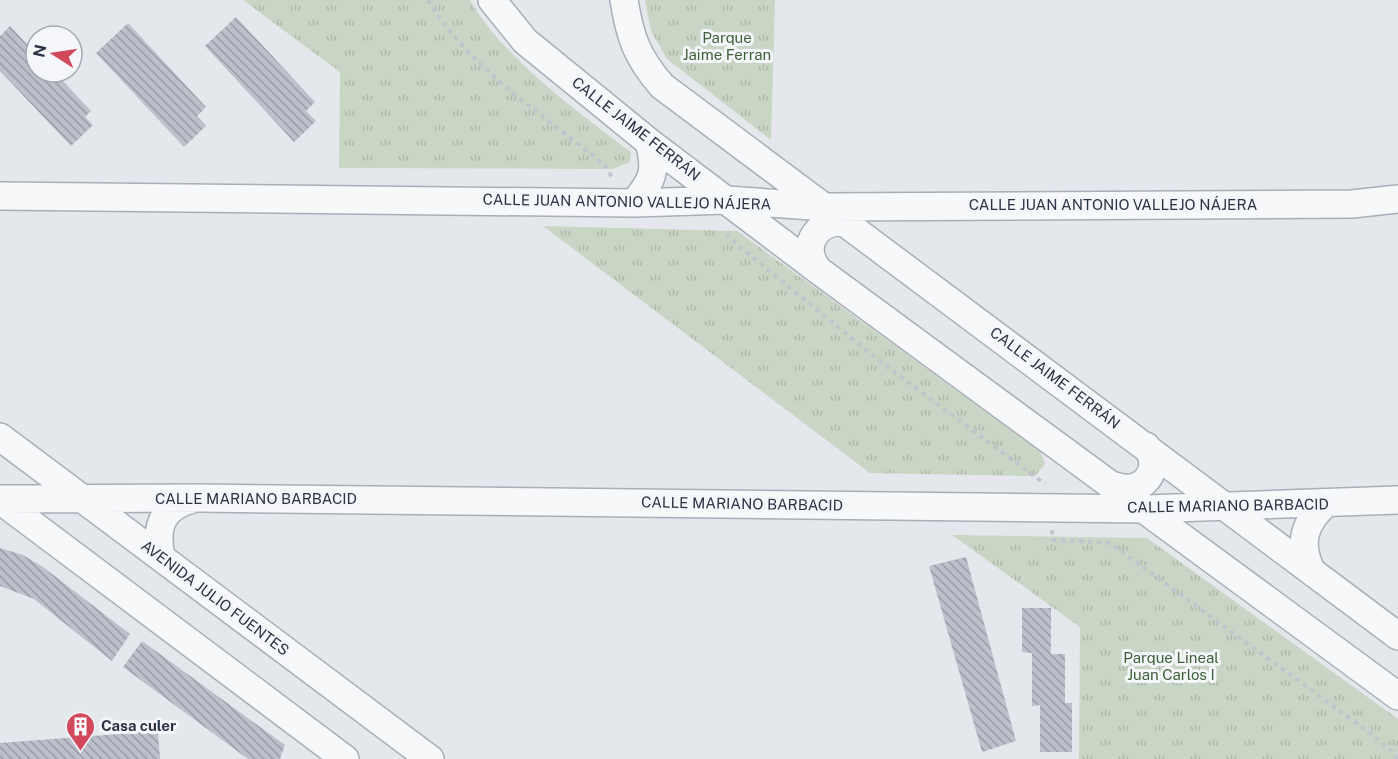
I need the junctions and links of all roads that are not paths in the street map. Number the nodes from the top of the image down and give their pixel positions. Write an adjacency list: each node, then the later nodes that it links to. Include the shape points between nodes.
1 (492, 0): 3 (street, CALLE JAIME FERRÁN, via 525,41)
2 (624, 0): 7 (street, CALLE JAIME FERRÁN, via 629,34 642,62 662,86)
3 (649, 142): 4 (street, via 655,163 649,184); 8 (street, CALLE JAIME FERRÁN)
4 (617, 189): 5 (street, CALLE JUAN ANTONIO VALLEJO NÁJERA); 8 (street, CALLE JUAN ANTONIO VALLEJO NÁJERA)
5 (0, 196)
6 (1398, 199): 7 (street, CALLE JUAN ANTONIO VALLEJO NÁJERA, via 1352,204)
7 (826, 207): 8 (street, CALLE JUAN ANTONIO VALLEJO NÁJERA); 9 (street, CALLE JAIME FERRÁN)
8 (728, 212): 10 (street, CALLE JAIME FERRÁN)
9 (848, 223): 10 (street, via 829,223 814,234 809,253); 13 (street, CALLE JAIME FERRÁN)
10 (818, 270): 15 (street, CALLE JAIME FERRÁN)
11 (0, 437): 18 (street, AVENIDA JULIO FUENTES)
12 (0, 444): 14 (street)
13 (1146, 446): 15 (street, via 1153,460 1150,476 1131,489); 21 (street, CALLE JAIME FERRÁN)
14 (0, 457)
15 (1115, 486): 22 (street, CALLE JAIME FERRÁN)
16 (199, 498): 18 (street, CALLE MARIANO BARBACID); 22 (street, CALLE MARIANO BARBACID); 23 (street, via 179,502 164,516 157,536)
17 (0, 499): 18 (street, CALLE MARIANO BARBACID); 27 (street)
18 (86, 500): 23 (street, AVENIDA JULIO FUENTES)
19 (1398, 500): 20 (street, CALLE MARIANO BARBACID)
20 (1326, 503): 21 (street, CALLE MARIANO BARBACID); 24 (street, via 1306,526 1303,541)
21 (1229, 508): 22 (street, CALLE MARIANO BARBACID); 24 (street, CALLE JAIME FERRÁN)
22 (1147, 509): 26 (street, CALLE JAIME FERRÁN)
23 (161, 557): 28 (street, AVENIDA JULIO FUENTES)
24 (1311, 570): 25 (street, CALLE JAIME FERRÁN)
25 (1398, 636)
26 (1398, 696)
27 (345, 759)
28 (429, 759)

